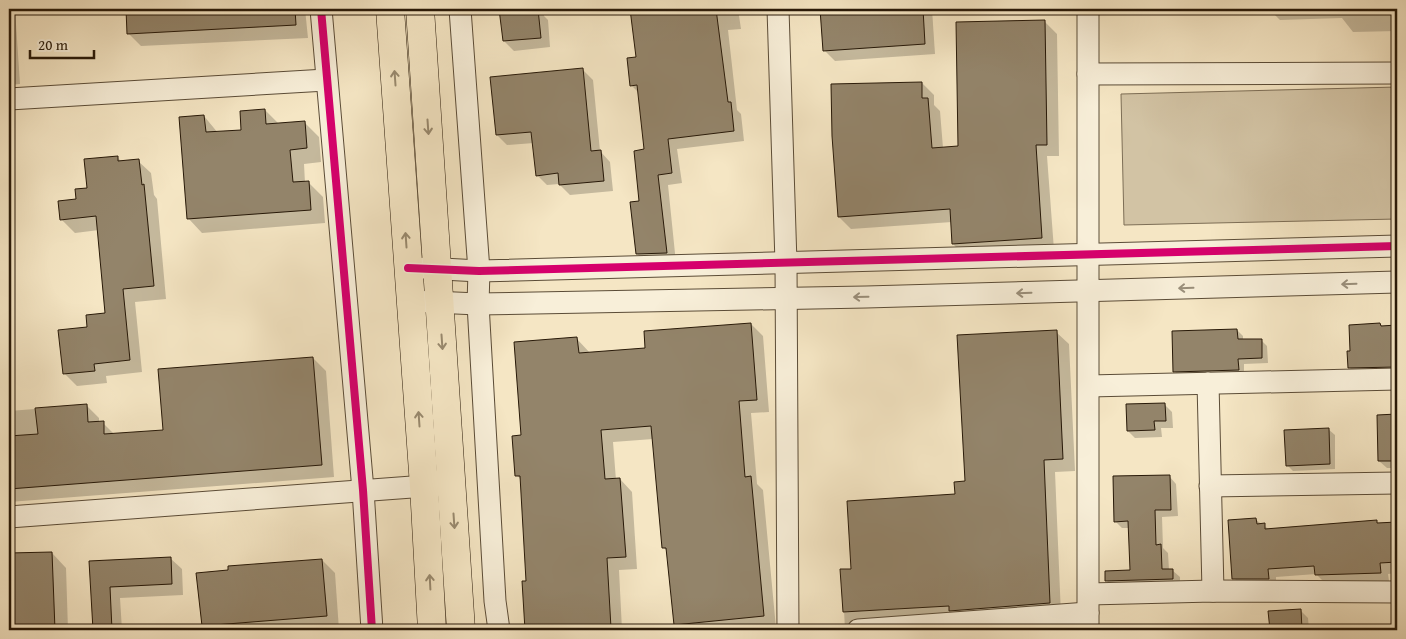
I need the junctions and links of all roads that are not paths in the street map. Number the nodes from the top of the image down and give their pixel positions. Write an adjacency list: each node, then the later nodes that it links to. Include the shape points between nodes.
1 (321, 9): 9 (street)
2 (390, 9): 14 (main road, one-way to 2)
3 (420, 9): 15 (main road, one-way to 15)
4 (460, 9): 16 (street)
5 (778, 9): 13 (street)
6 (1088, 9): 8 (street)
7 (1397, 73): 8 (street)
8 (1088, 74): 12 (street)
9 (326, 80): 10 (street); 30 (street)
10 (9, 100)
11 (1397, 246): 12 (street)
12 (1089, 255): 13 (street); 18 (street)
13 (786, 263): 16 (street); 19 (street)
14 (408, 268): 15 (street); 20 (main road)
15 (437, 268): 16 (street); 21 (main road)
16 (478, 271): 22 (street)
17 (1397, 282): 18 (street, one-way to 18)
18 (1090, 291): 19 (street, one-way to 19); 25 (street)
19 (786, 298): 22 (street); 39 (street)
20 (411, 301): 21 (street); 28 (main road, one-way to 20)
21 (439, 301): 22 (street); 27 (main road, one-way to 27)
22 (478, 304): 38 (street, via 494,601)
23 (1397, 379): 24 (street)
24 (1208, 383): 25 (street); 29 (street)
25 (1089, 386): 34 (street)
26 (1397, 483): 29 (street)
27 (452, 484): 28 (street); 37 (main road, one-way to 37)
28 (424, 486): 30 (street); 36 (main road, one-way to 28)
29 (1210, 486): 32 (street)
30 (363, 490): 31 (street); 35 (street)
31 (9, 517)
32 (1213, 591): 33 (street); 34 (street)
33 (1397, 592)
34 (1088, 612): 40 (street)
35 (372, 630)
36 (432, 630)
37 (461, 630)
38 (499, 630)
39 (788, 630)
40 (858, 630)

